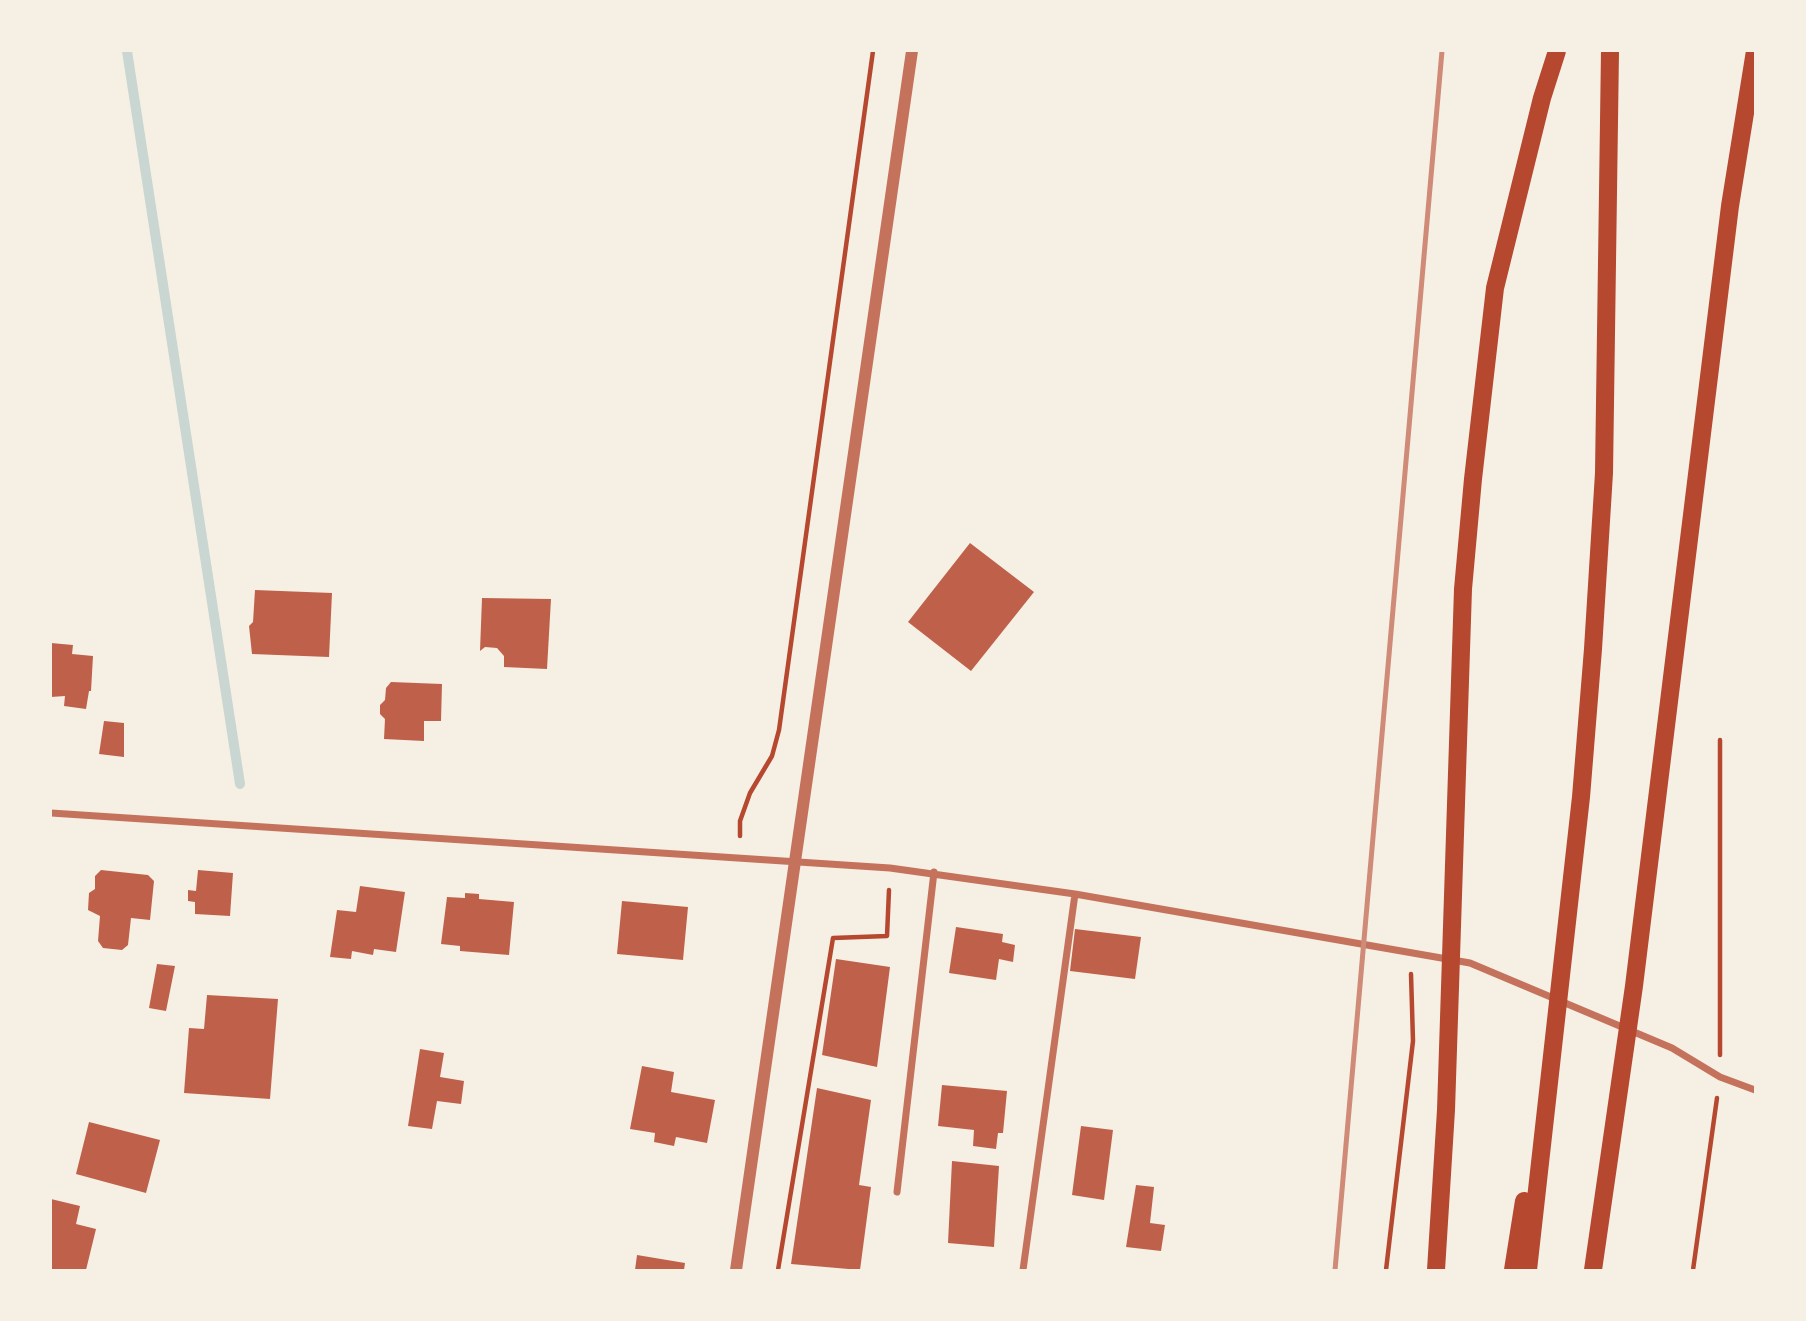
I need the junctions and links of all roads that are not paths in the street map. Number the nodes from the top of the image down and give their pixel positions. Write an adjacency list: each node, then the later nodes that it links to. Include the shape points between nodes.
1 (912, 51): 6 (street)
2 (1557, 51): 14 (main road, via 1495,288 1463,589)
3 (1610, 51): 9 (main road, via 1604,473 1593,649)
4 (1755, 51): 17 (main road, via 1730,206 1634,986)
5 (51, 813): 6 (street)
6 (797, 861): 7 (street); 12 (street)
7 (934, 872): 8 (street); 11 (street)
8 (1075, 894): 10 (street, via 1470,963 1672,1048 1720,1077); 13 (street)
9 (1551, 1046): 15 (main road); 16 (main road)
10 (1755, 1090)
11 (897, 1192)
12 (736, 1270)
13 (1023, 1270)
14 (1436, 1270)
15 (1513, 1270)
16 (1528, 1270)
17 (1593, 1270)

